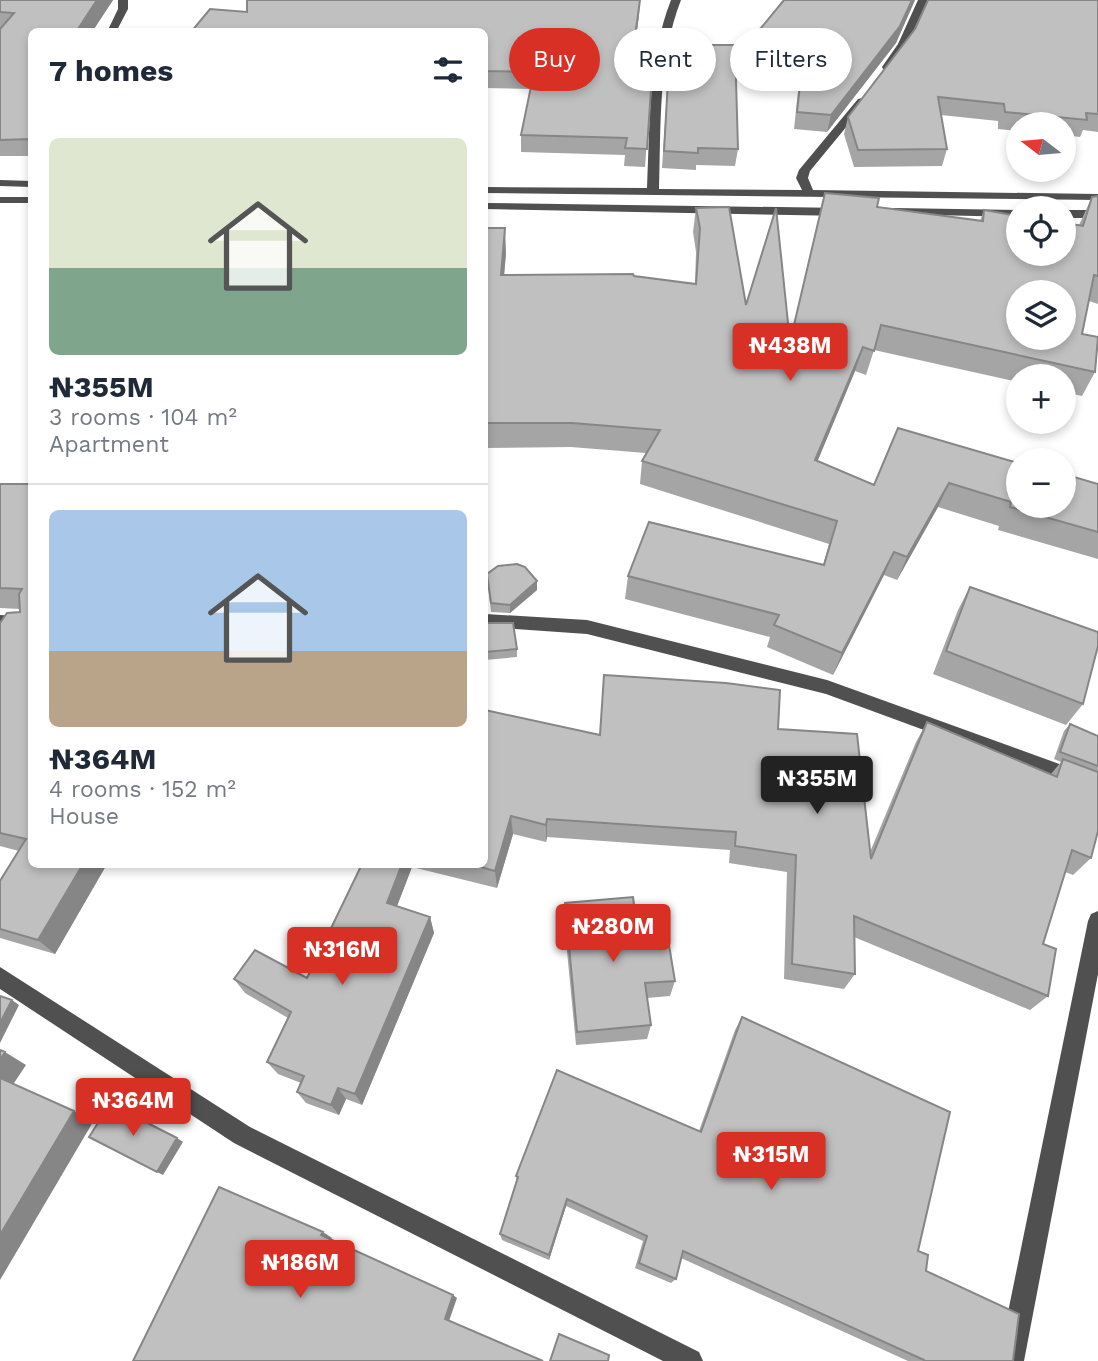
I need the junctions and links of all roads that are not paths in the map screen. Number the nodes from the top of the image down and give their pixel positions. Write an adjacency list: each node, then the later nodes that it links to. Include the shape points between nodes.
1 (124, 0): 4 (street)
2 (676, 0): 10 (street, via 664,45)
3 (923, 0): 5 (street, via 903,44)
4 (113, 28)
5 (882, 73)
6 (868, 93): 11 (street, via 805,170 802,178)
7 (0, 183): 8 (street)
8 (28, 184)
9 (488, 190): 10 (street)
10 (653, 193): 11 (street)
11 (809, 194): 12 (street)
12 (1098, 197)
13 (0, 200): 14 (street)
14 (28, 200)
15 (488, 206): 16 (street)
16 (854, 212)
17 (881, 212): 18 (street)
18 (1006, 214)
19 (1076, 214): 20 (street)
20 (1098, 214)
21 (488, 620): 24 (street, via 587,627 827,687)
22 (0, 622): 23 (street)
23 (28, 624)
24 (1098, 786)
25 (1098, 921): 28 (street)
26 (0, 978): 27 (street, via 242,1135)
27 (690, 1361)
28 (1011, 1361)

